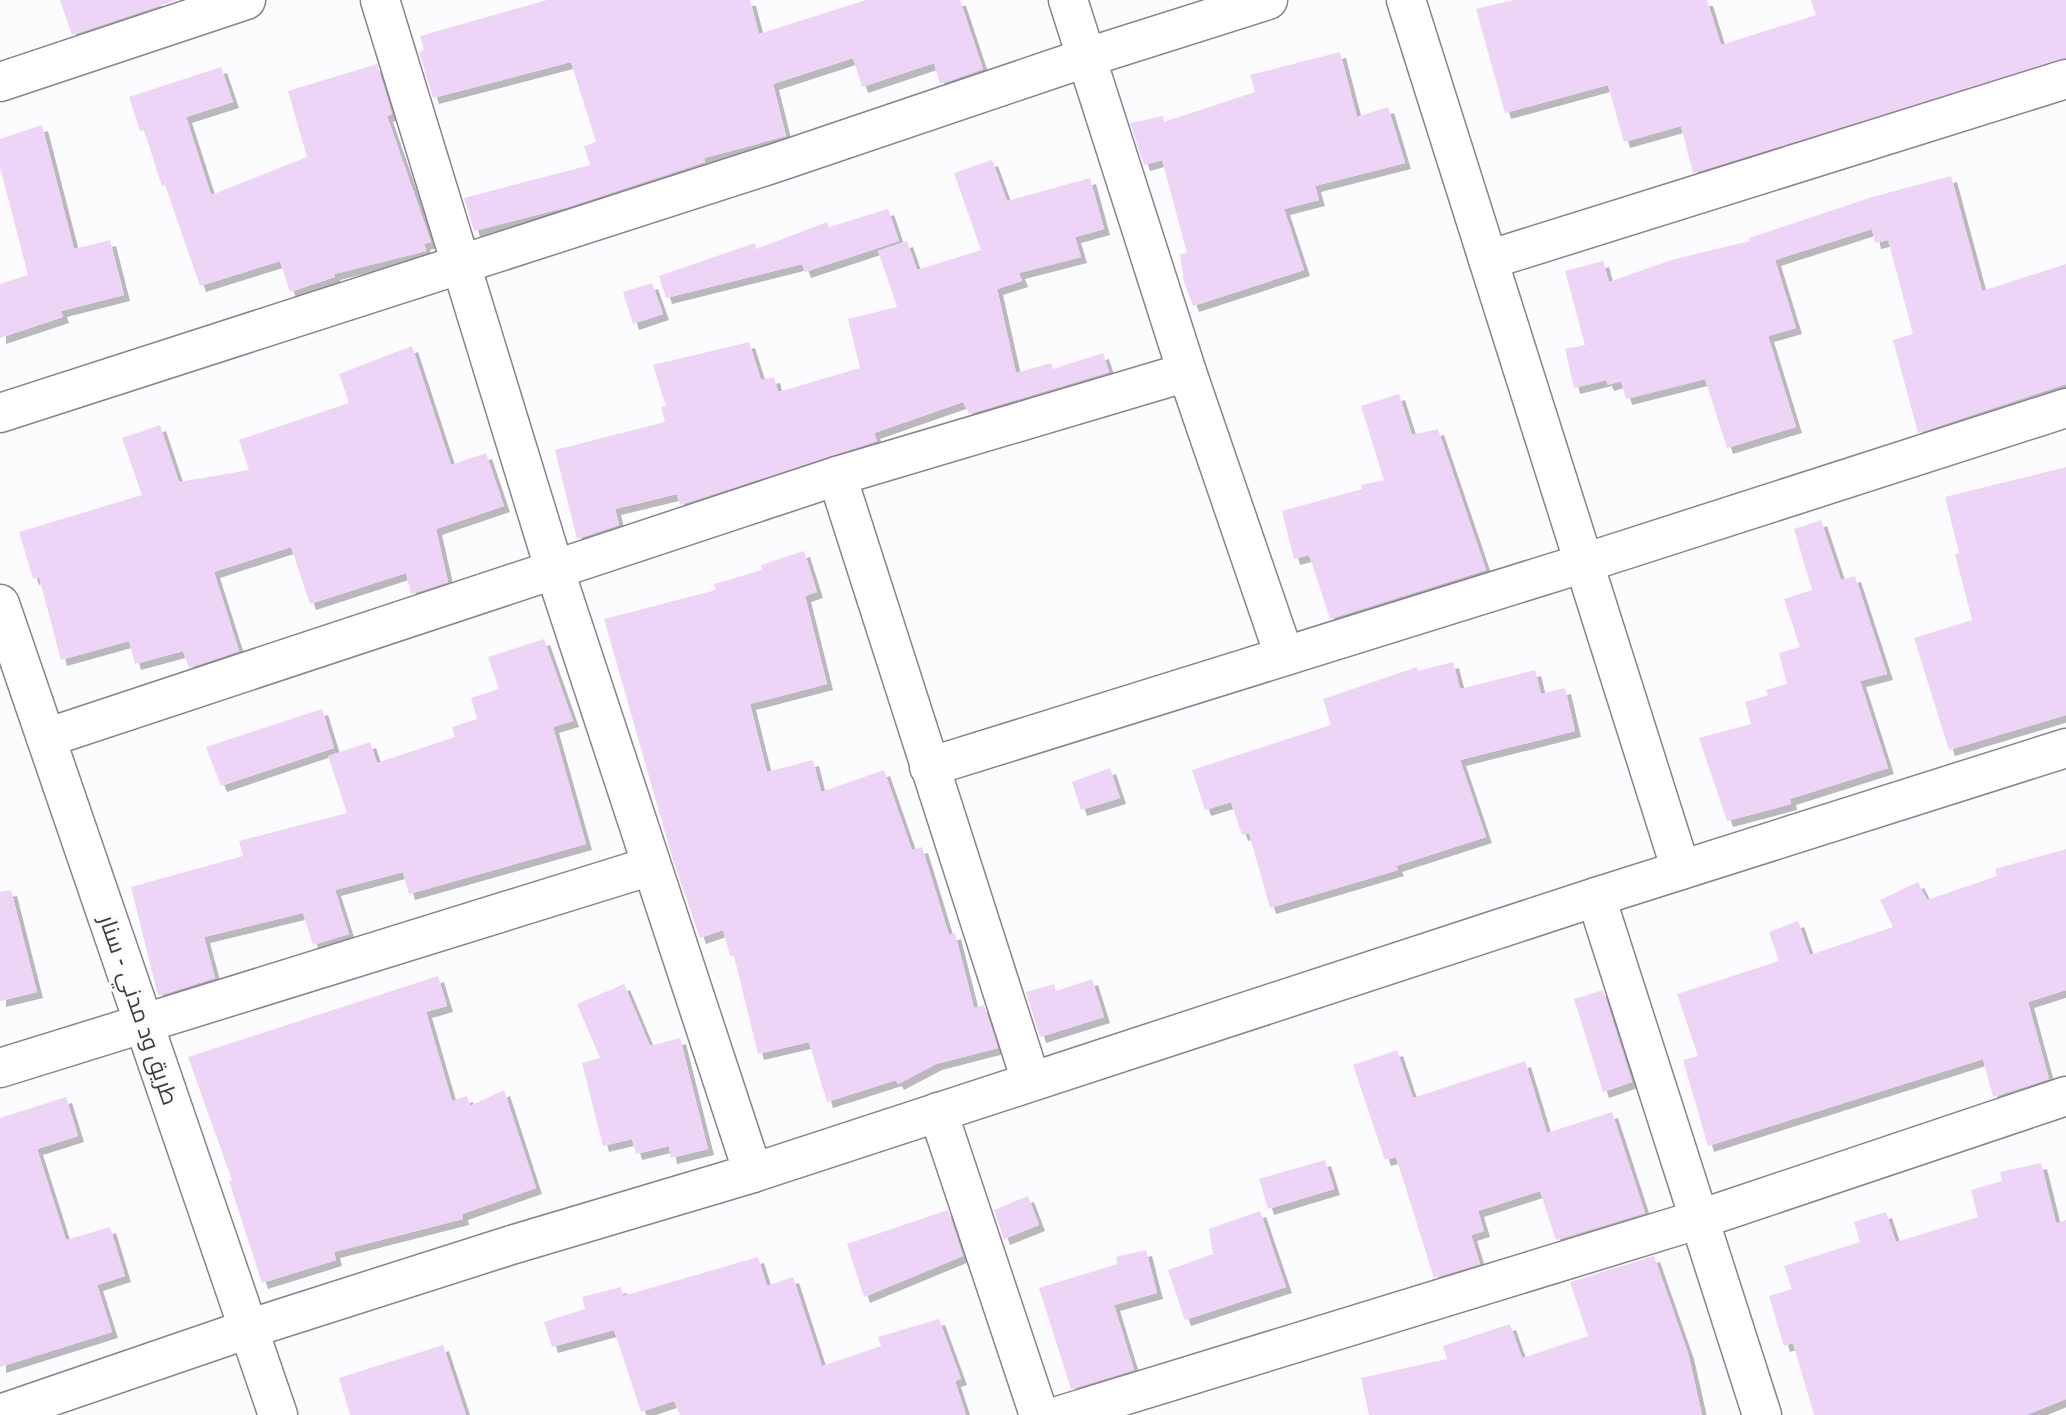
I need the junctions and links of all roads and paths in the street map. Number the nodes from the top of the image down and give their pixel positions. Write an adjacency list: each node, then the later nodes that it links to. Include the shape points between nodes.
1 (246, 0): 8 (street)
2 (380, 0): 10 (street)
3 (1068, 0): 6 (street)
4 (1268, 0): 6 (street)
5 (1406, 0): 9 (street)
6 (1088, 57): 10 (street); 11 (street)
7 (2066, 79): 9 (street)
8 (0, 82)
9 (1488, 260): 15 (street)
10 (459, 263): 13 (street); 16 (street)
11 (1187, 372): 14 (street); 18 (street)
12 (2066, 408): 15 (street)
13 (0, 413)
14 (837, 476): 16 (street); 21 (street)
15 (1584, 562): 18 (street); 23 (street)
16 (554, 568): 19 (street); 22 (street)
17 (0, 604): 19 (street, طريق ود مدني - سنار)
18 (1284, 655): 21 (street)
19 (46, 738): 25 (street, طريق ود مدني - سنار)
20 (2066, 748): 23 (street)
21 (929, 766): 27 (street)
22 (651, 866): 25 (street); 30 (street)
23 (1681, 870): 24 (street)
24 (1596, 897): 27 (street); 31 (street)
25 (143, 1022): 26 (street); 32 (street, طريق ود مدني - سنار)
26 (0, 1069)
27 (1031, 1080): 29 (street)
28 (2066, 1096): 31 (street)
29 (938, 1112): 30 (street); 35 (street)
30 (753, 1172): 32 (street)
31 (1700, 1219): 36 (street); 37 (street)
32 (248, 1329): 33 (street); 34 (street, طريق ود مدني - سنار)
33 (0, 1414)
34 (278, 1415)
35 (1039, 1415)
36 (1062, 1415)
37 (1762, 1415)

